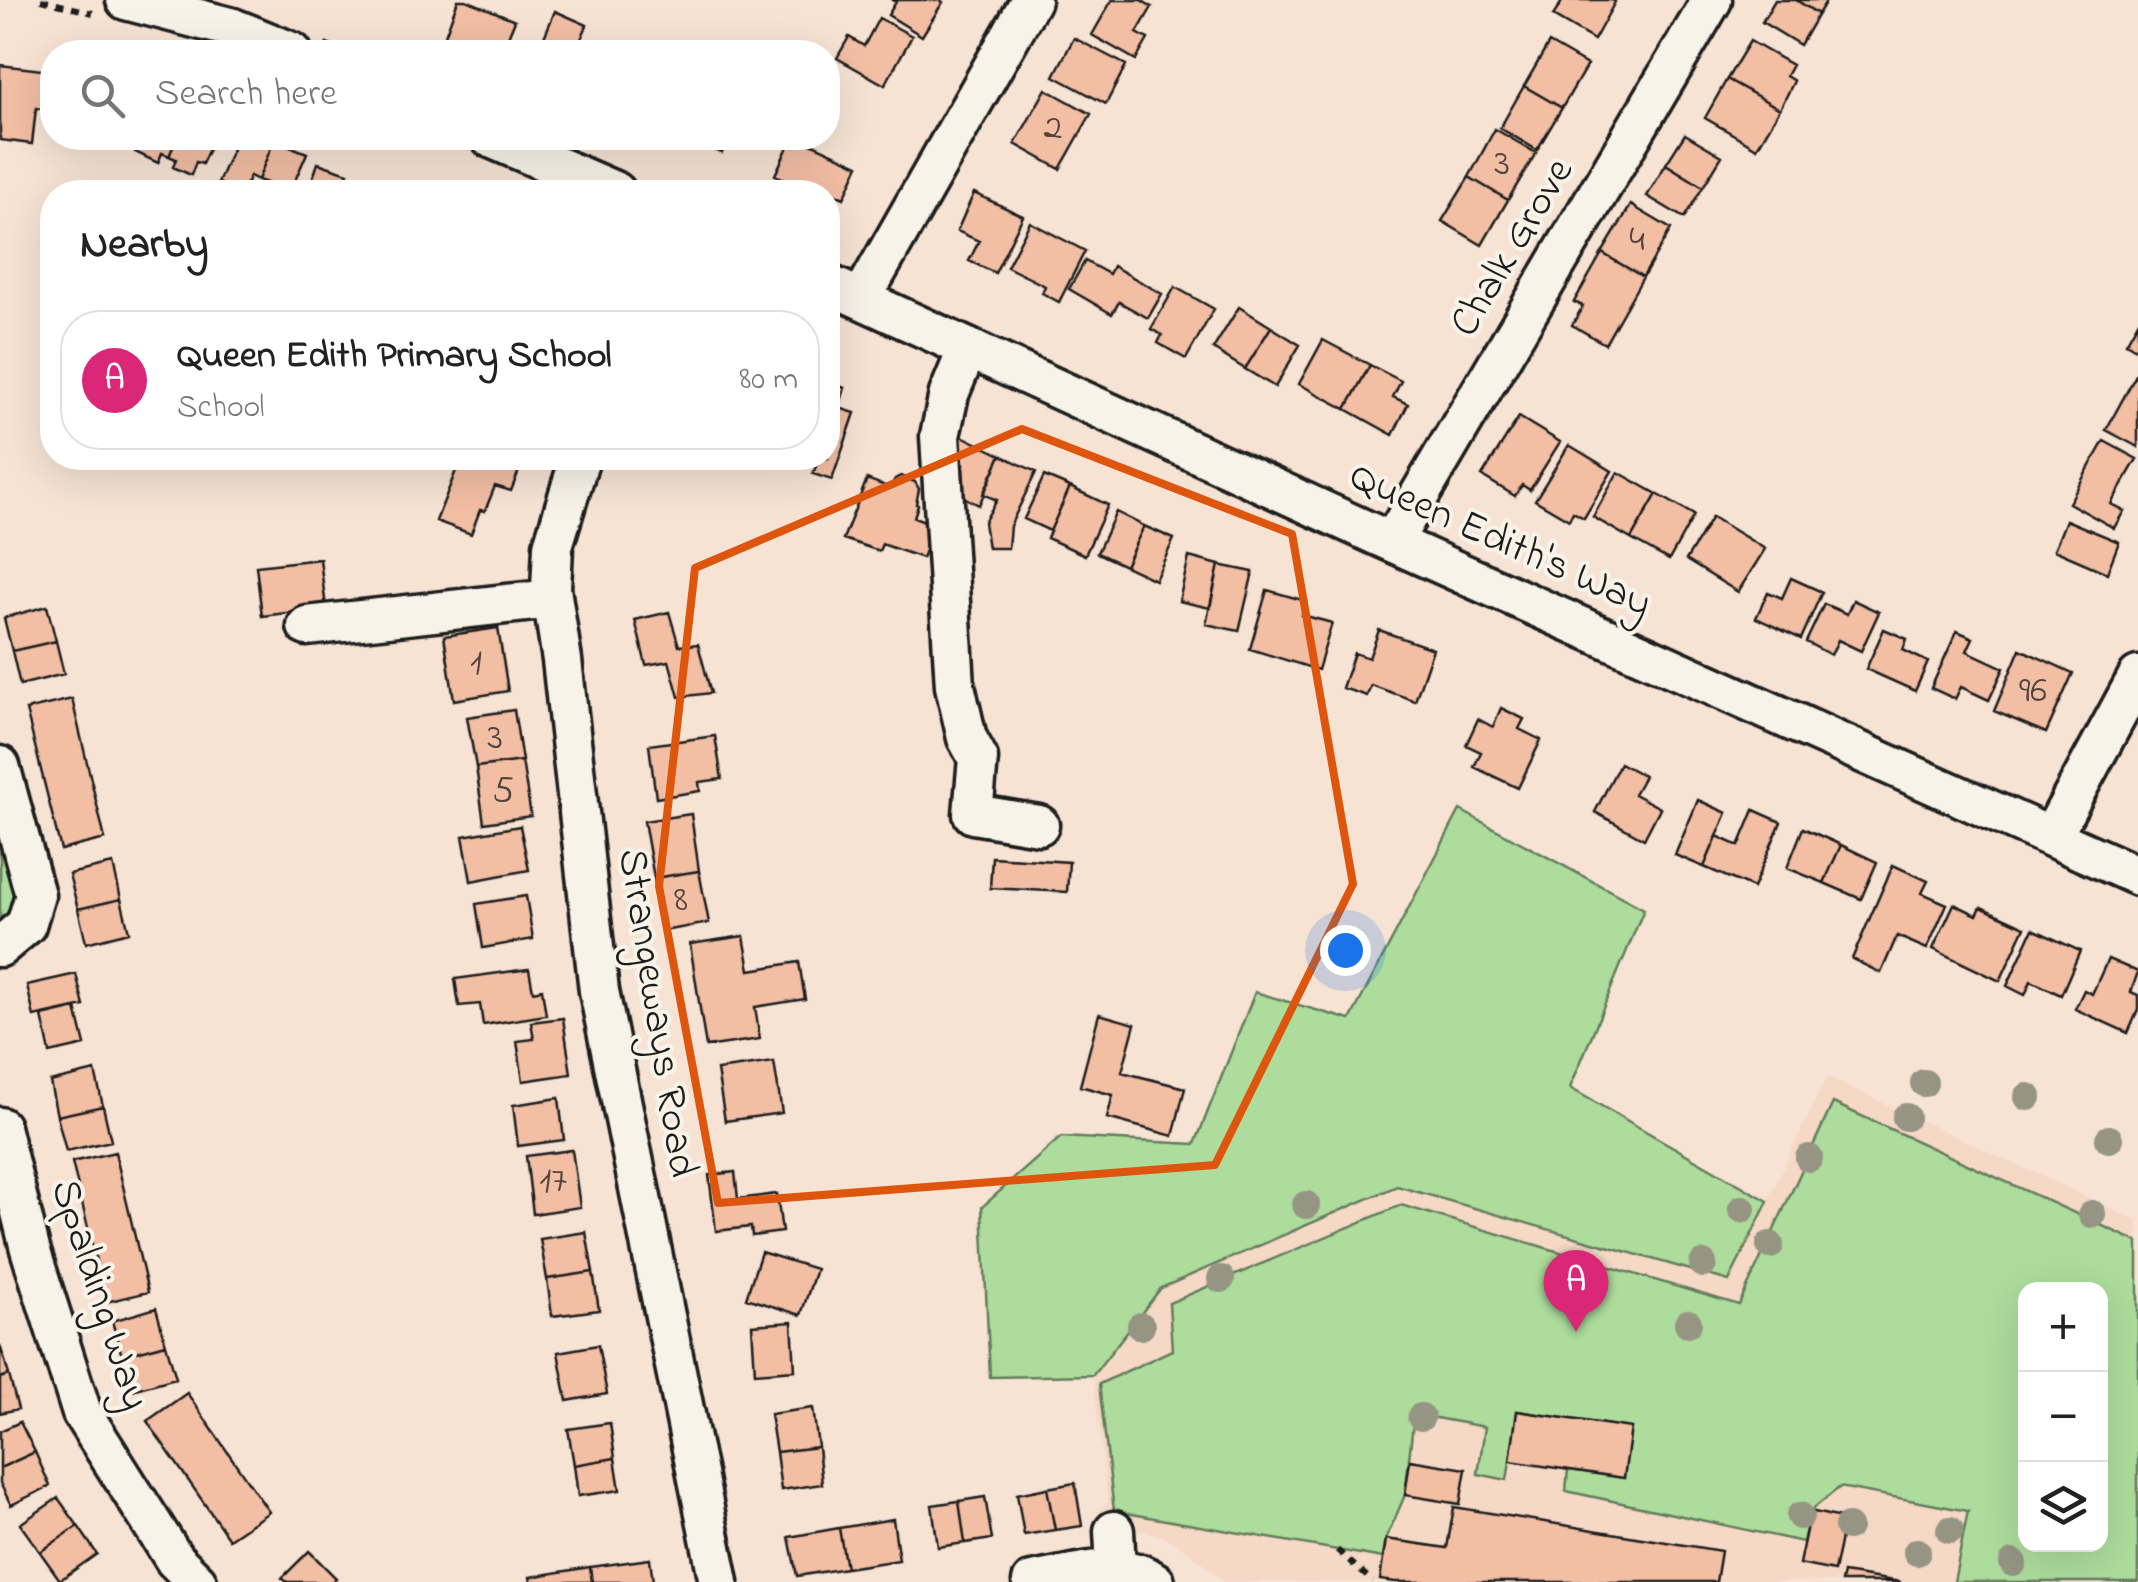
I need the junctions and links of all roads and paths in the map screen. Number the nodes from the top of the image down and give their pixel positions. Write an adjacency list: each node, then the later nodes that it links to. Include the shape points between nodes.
1 (126, 0): 4 (street)
2 (1031, 0): 8 (street)
3 (1712, 0): 11 (street, Chalk Grove)
4 (240, 14): 5 (street)
5 (276, 40)
6 (519, 150): 7 (street)
7 (588, 180)
8 (844, 291): 9 (street, Queen Edith's Way)
9 (968, 348): 11 (street, Queen Edith's Way); 16 (street, via 940,436 955,686 978,758 973,814)
10 (576, 470): 12 (street, Strangeways Road, via 553,546)
11 (1392, 542): 17 (street, Queen Edith's Way)
12 (552, 599): 13 (street); 23 (street, Strangeways Road, via 599,992)
13 (307, 626)
14 (2138, 676): 17 (street)
15 (0, 766): 19 (street, via 35,894 26,925)
16 (1039, 825)
17 (2051, 837): 18 (street, Queen Edith's Way)
18 (2138, 876)
19 (0, 947)
20 (0, 1126): 22 (street, Spalding Way, via 82,1414 175,1560)
21 (1336, 1550): 26 (path)
22 (197, 1582)
23 (719, 1582)
24 (1032, 1582): 25 (street, via 1115,1550)
25 (1154, 1582)
26 (1373, 1582)

